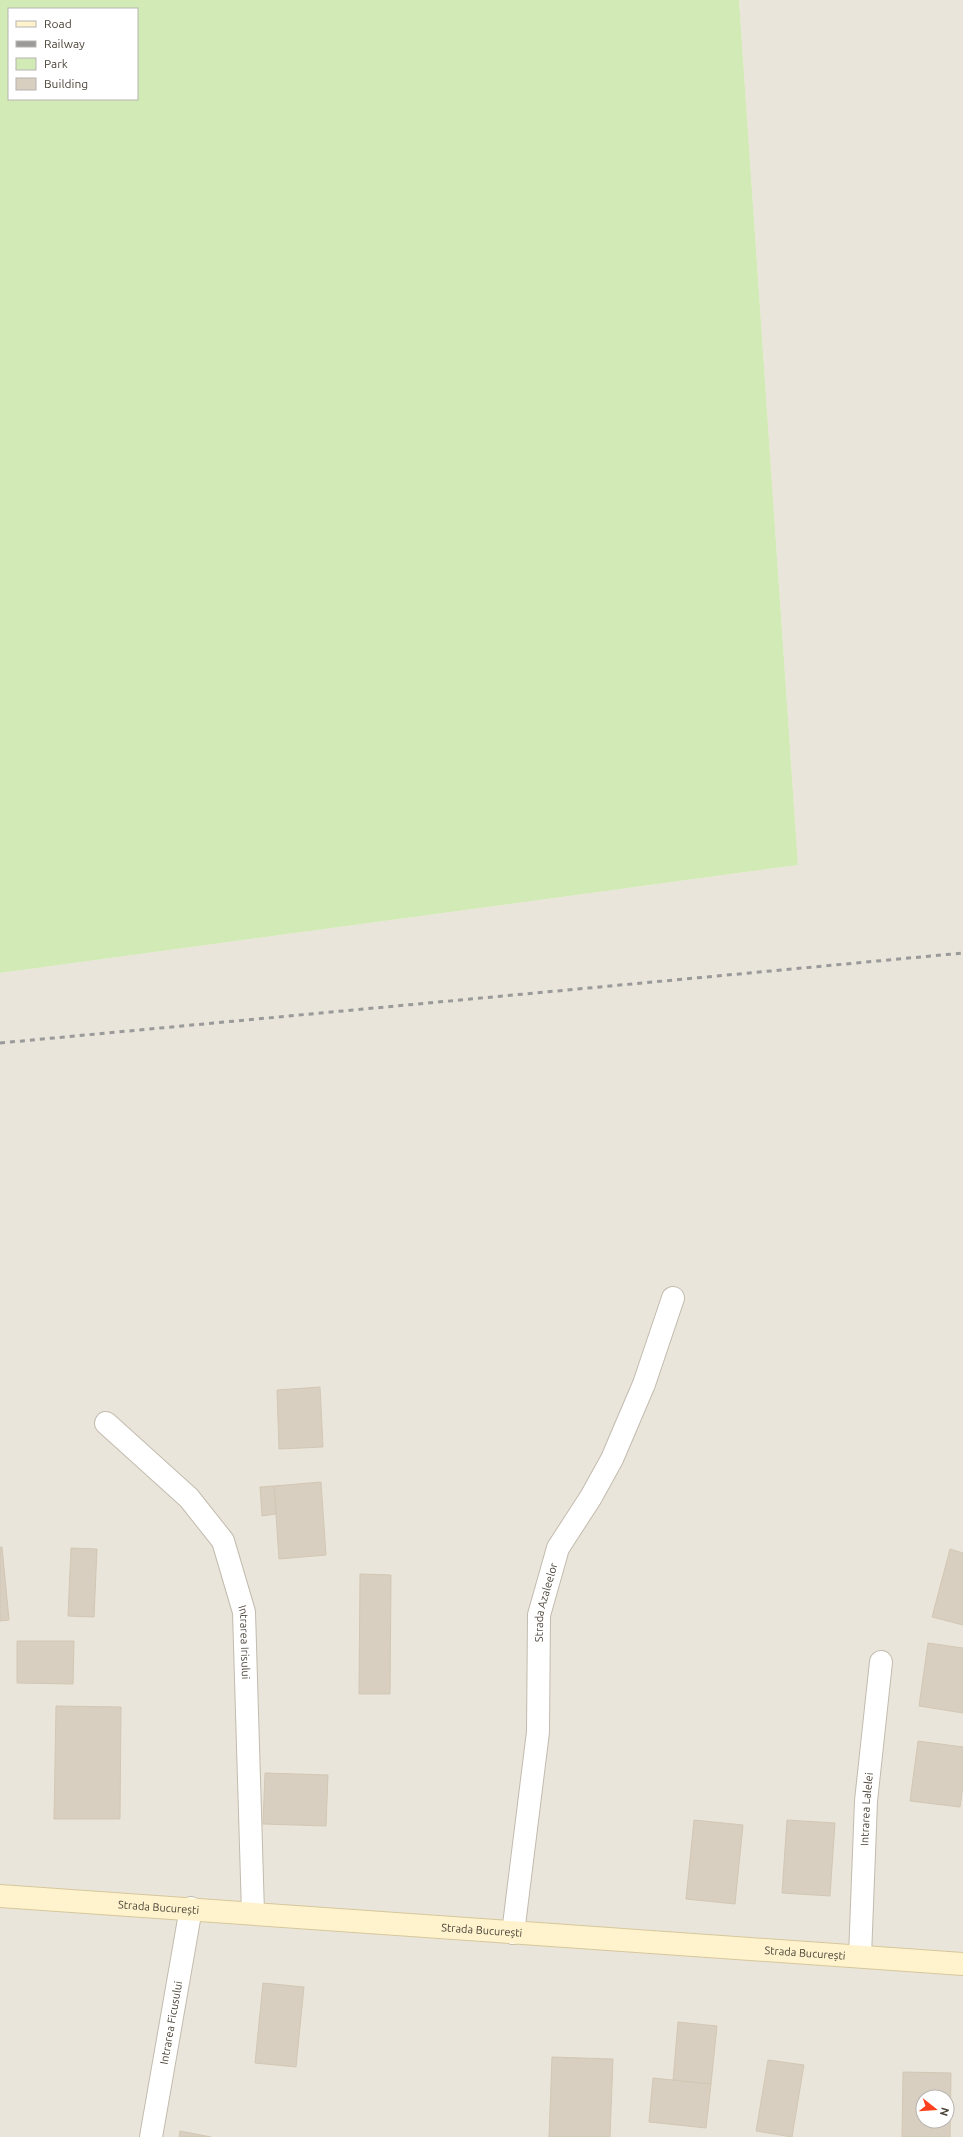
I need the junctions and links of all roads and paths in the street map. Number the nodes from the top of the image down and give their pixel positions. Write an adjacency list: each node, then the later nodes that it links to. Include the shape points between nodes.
1 (674, 1298): 7 (street, Strada Azaleelor, via 644,1384 612,1459 558,1548 539,1615 538,1732)
2 (106, 1423): 6 (street, Intrarea Irisului, via 189,1498 223,1541 244,1612)
3 (881, 1662): 8 (street, Intrarea Lalelei, via 866,1801)
4 (0, 1896): 5 (main road, Strada București)
5 (191, 1908): 6 (main road, Strada București); 10 (street, Intrarea Ficusului)
6 (253, 1913): 7 (main road, Strada București)
7 (513, 1933): 8 (main road, Strada București)
8 (860, 1956): 9 (main road, Strada București)
9 (963, 1964)
10 (151, 2137)

